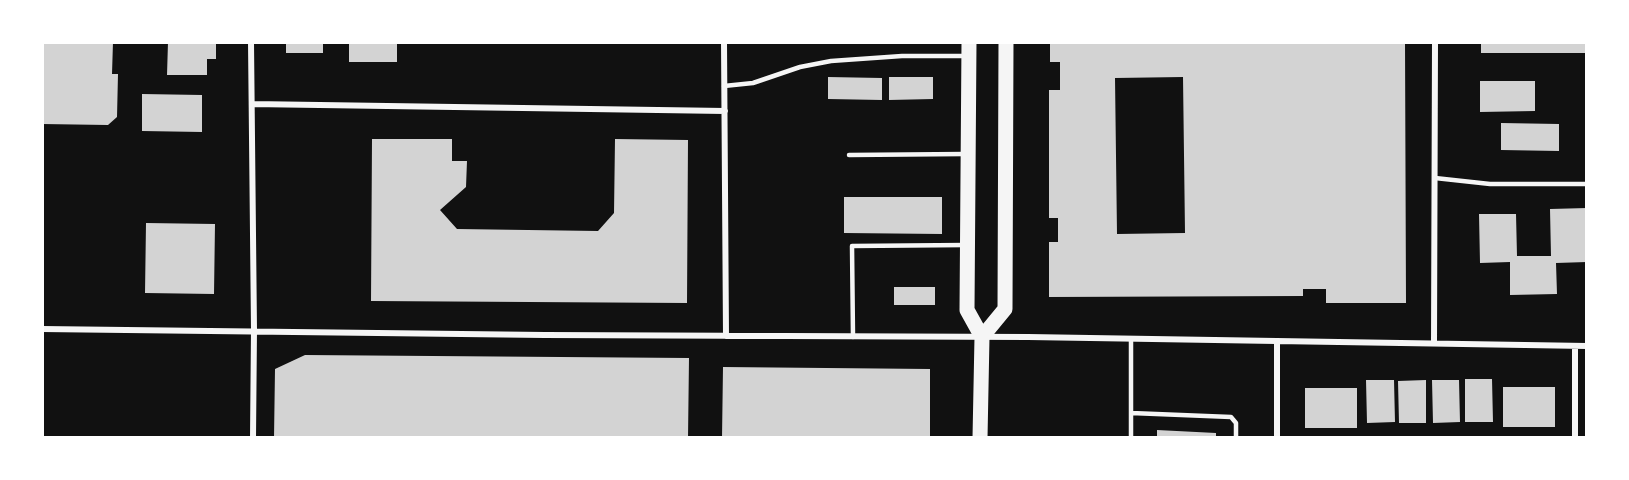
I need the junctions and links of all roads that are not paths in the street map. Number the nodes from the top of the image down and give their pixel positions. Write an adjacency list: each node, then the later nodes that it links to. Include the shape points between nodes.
1 (251, 42): 7 (street)
2 (724, 42): 6 (street)
3 (1006, 42): 18 (main road, via 1005,309)
4 (1435, 42): 11 (street)
5 (969, 49): 6 (lane, via 831,61 753,83); 9 (main road)
6 (724, 86): 8 (street)
7 (252, 104): 8 (street); 15 (street)
8 (725, 111): 16 (street)
9 (968, 154): 10 (lane); 13 (main road)
10 (849, 155)
11 (1435, 178): 12 (lane, via 1490,184); 21 (street)
12 (1587, 184)
13 (967, 245): 17 (lane, via 852,246); 18 (main road, via 967,310)
14 (42, 329): 15 (street)
15 (254, 330): 16 (street); 25 (street)
16 (726, 336): 17 (street)
17 (853, 337): 18 (street)
18 (982, 337): 19 (street); 26 (main road)
19 (1131, 339): 20 (street); 24 (lane)
20 (1277, 342): 21 (street); 29 (street)
21 (1434, 343): 23 (street)
22 (1587, 346): 23 (street)
23 (1575, 347): 30 (street)
24 (1131, 413): 27 (lane); 28 (lane, via 1231,417 1236,423)
25 (253, 438)
26 (980, 438)
27 (1131, 438)
28 (1236, 438)
29 (1277, 438)
30 (1575, 438)

